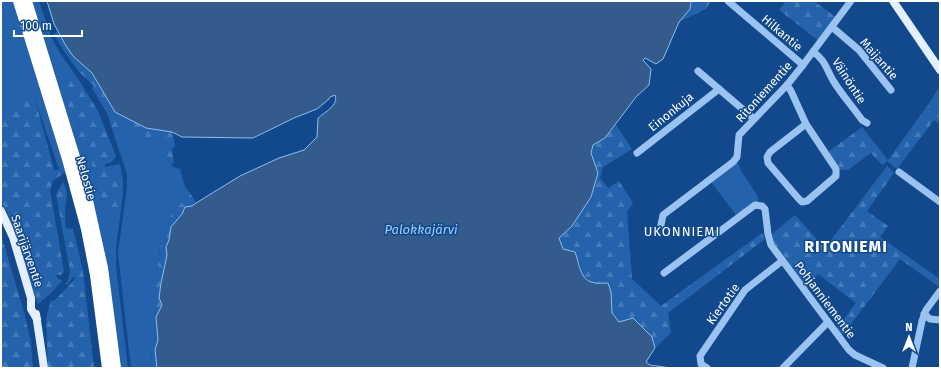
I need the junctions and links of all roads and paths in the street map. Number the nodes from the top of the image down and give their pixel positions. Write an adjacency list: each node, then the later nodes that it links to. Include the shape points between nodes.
1 (18, 1): 29 (highway, Nelostie, via 86,229 96,281)
2 (27, 1): 30 (highway, Nelostie, via 87,196 103,268)
3 (728, 1): 8 (street, Hilkantie)
4 (851, 1): 6 (street, Ritoniementie)
5 (893, 1): 9 (main road)
6 (832, 27): 7 (street, Ritoniementie); 13 (street, Maijantie, via 859,50)
7 (813, 52): 8 (street, Ritoniementie); 15 (street, Väinöntie, via 818,55 834,82 862,120)
8 (803, 65): 11 (street, Ritoniementie)
9 (940, 70)
10 (698, 71): 12 (street)
11 (787, 85): 14 (street, Ritoniementie); 16 (street)
12 (719, 89): 14 (street); 17 (street, Einonkuja)
13 (891, 90)
14 (754, 119): 21 (street, Ritoniementie, via 739,135 737,157 733,162 663,215)
15 (867, 123)
16 (806, 124): 16 (street, via 837,173 807,201 802,202 768,163 767,158 770,152)
17 (637, 154)
18 (900, 172): 19 (street)
19 (940, 202)
20 (1, 211): 28 (main road, Saarijärventie, via 13,237 31,298 31,309 37,319)
21 (661, 225)
22 (782, 261): 23 (street, Pohjanniementie, via 771,245 765,209 755,205); 27 (street, Pohjanniementie); 31 (street, Kiertotie, via 745,290 700,356 701,364)
23 (664, 273)
24 (940, 291): 25 (street)
25 (924, 314): 26 (street, via 930,319); 34 (street)
26 (940, 320)
27 (828, 322): 32 (street); 33 (street, Pohjanniementie, via 849,350)
28 (44, 368)
29 (107, 368)
30 (116, 368)
31 (707, 368)
32 (783, 368)
33 (883, 368)
34 (912, 368)

